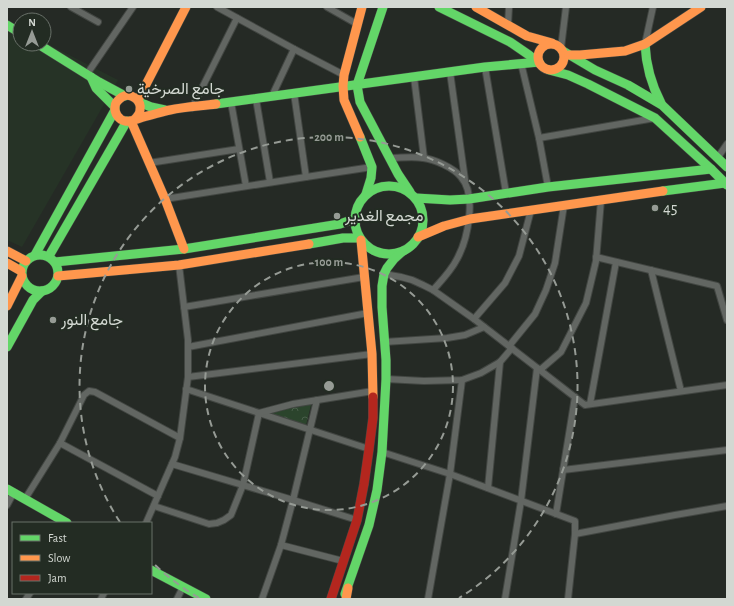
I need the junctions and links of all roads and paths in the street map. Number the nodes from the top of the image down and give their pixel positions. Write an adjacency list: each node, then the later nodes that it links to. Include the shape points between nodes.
1 (71, 7): 15 (street)
2 (133, 7): 29 (street)
3 (186, 7): 37 (street)
4 (217, 7): 14 (street)
5 (328, 7): 16 (street)
6 (362, 7): 16 (street)
7 (383, 7): 31 (street)
8 (439, 7): 24 (street, via 510,42)
9 (476, 7): 17 (street)
10 (509, 7): 17 (street)
11 (566, 7): 22 (street)
12 (653, 7): 19 (street)
13 (701, 7): 19 (street)
14 (238, 18): 20 (street); 40 (street)
15 (98, 22)
16 (357, 24): 28 (street)
17 (508, 25): 18 (street, via 527,36)
18 (552, 43): 22 (street); 24 (street, via 542,46 539,50)
19 (646, 44): 22 (street, via 625,51 580,55); 39 (street, via 646,66)
20 (294, 49): 28 (street); 35 (street)
21 (51, 52): 29 (street)
22 (564, 52): 26 (street, via 563,63); 39 (street)
23 (521, 63): 24 (street); 25 (street); 45 (street)
24 (539, 63): 26 (street)
25 (484, 67): 27 (street); 61 (street)
26 (549, 70): 43 (street, via 588,84)
27 (450, 72): 30 (street); 57 (street)
28 (344, 74): 32 (street)
29 (89, 75): 34 (street); 41 (street, via 96,88)
30 (414, 77): 31 (street); 50 (street)
31 (357, 85): 32 (street); 49 (street, via 360,102)
32 (343, 86): 33 (street); 52 (street, via 344,100)
33 (294, 93): 35 (street); 55 (street)
34 (125, 96): 37 (street, via 132,96); 41 (street, via 117,101)
35 (272, 96): 36 (street)
36 (256, 99): 38 (street); 56 (street)
37 (139, 101): 42 (street, via 151,107); 44 (street, via 141,110 138,117)
38 (231, 102): 40 (street); 47 (street)
39 (662, 105): 48 (street)
40 (192, 108): 42 (street)
41 (115, 109): 44 (street, via 119,118); 76 (street)
42 (172, 110): 44 (street)
43 (655, 118): 45 (street); 54 (street)
44 (131, 121): 51 (street); 78 (street)
45 (539, 138): 60 (street)
46 (727, 144): 48 (street)
47 (239, 149): 51 (street); 59 (street)
48 (718, 157): 53 (street)
49 (390, 158): 50 (street); 63 (street)
50 (424, 158): 57 (street, via 448,166 461,176)
51 (150, 163): 64 (street)
52 (372, 167): 55 (street); 62 (street, via 371,181)
53 (727, 167)
54 (711, 170): 58 (street); 60 (street)
55 (306, 177): 56 (street)
56 (270, 182): 59 (street)
57 (466, 184): 65 (street)
58 (726, 184): 66 (street)
59 (246, 186): 64 (street)
60 (548, 187): 61 (street)
61 (506, 193): 65 (street)
62 (366, 194): 63 (street, via 378,187 392,186); 69 (street, via 358,205)
63 (413, 196): 65 (street, via 450,200); 71 (street, via 423,217)
64 (165, 199): 73 (street)
65 (469, 199): 70 (street)
66 (601, 200): 67 (street); 77 (street)
67 (564, 205): 68 (street); 99 (street, via 555,262 546,290 535,314)
68 (531, 210): 70 (street); 93 (street, via 519,256 505,283)
69 (354, 219): 72 (street); 73 (street, via 340,224)
70 (470, 219): 71 (street); 88 (street, via 466,239 458,258)
71 (418, 237): 75 (street)
72 (360, 239): 75 (street, via 370,248 382,253); 82 (street, via 343,238); 87 (street)
73 (184, 249): 78 (street)
74 (7, 251): 79 (street)
75 (403, 251): 85 (street, via 394,258)
76 (35, 255): 78 (street, via 44,254); 79 (street)
77 (596, 257): 80 (street); 102 (street, via 586,303 562,352)
78 (52, 259): 86 (street, via 58,266)
79 (26, 261): 84 (street)
80 (616, 262): 83 (street); 112 (street)
81 (7, 263): 84 (street)
82 (179, 265): 86 (street); 91 (street)
83 (651, 270): 94 (street, via 717,286); 109 (street)
84 (22, 273): 89 (street, via 27,286); 90 (street)
85 (384, 274): 88 (street, via 412,280); 96 (street)
86 (58, 276): 89 (street, via 53,286)
87 (364, 277): 91 (street); 92 (street)
88 (433, 290): 93 (street)
89 (42, 291): 97 (street, via 33,300)
90 (7, 306)
91 (184, 308): 98 (street)
92 (368, 313): 98 (street); 100 (street)
93 (474, 320): 95 (street)
94 (727, 320)
95 (484, 327): 96 (street, via 465,335 447,338); 99 (street)
96 (384, 342): 104 (street)
97 (7, 347)
98 (188, 347): 103 (street)
99 (510, 347): 101 (street); 102 (street)
100 (372, 354): 103 (street); 108 (street)
101 (500, 362): 105 (street); 124 (street)
102 (539, 369): 110 (street); 129 (street)
103 (188, 376): 107 (street)
104 (386, 379): 105 (street); 119 (street)
105 (462, 380): 122 (street)
106 (727, 384): 109 (street)
107 (186, 390): 113 (street); 115 (street)
108 (373, 391): 111 (street); 117 (street)
109 (681, 391): 112 (street)
110 (575, 397): 112 (street, via 585,405); 121 (street)
111 (316, 400): 113 (street); 114 (street)
112 (590, 404)
113 (259, 414): 114 (street); 123 (street)
114 (310, 430): 117 (street); 128 (street)
115 (180, 438): 116 (street, via 89,391 84,395); 120 (street)
116 (60, 443): 126 (street); 127 (street)
117 (369, 449): 134 (street)
118 (727, 450): 121 (street)
119 (382, 452): 122 (street); 146 (street, via 369,525)
120 (172, 464): 123 (street); 126 (street)
121 (563, 470): 133 (street)
122 (450, 474): 124 (street); 147 (street)
123 (243, 485): 128 (street); 131 (street, via 231,515 218,523 209,524)
124 (488, 488): 129 (street)
125 (10, 491): 127 (street); 130 (street)
126 (158, 496): 131 (street)
127 (25, 499): 135 (street)
128 (294, 500): 134 (street); 138 (street)
129 (521, 501): 133 (street); 148 (street)
130 (7, 505)
131 (154, 506): 136 (street)
132 (727, 506): 137 (street)
133 (556, 514): 137 (street, via 575,521)
134 (357, 520): 139 (street)
135 (65, 522)
136 (146, 522)
137 (575, 534): 149 (street)
138 (281, 545): 139 (street); 144 (street)
139 (343, 561): 145 (street)
140 (152, 571): 141 (street)
141 (183, 587): 142 (street); 143 (street)
142 (177, 599)
143 (206, 599)
144 (262, 599)
145 (331, 599)
146 (345, 599)
147 (428, 599)
148 (505, 599)
149 (568, 599)

